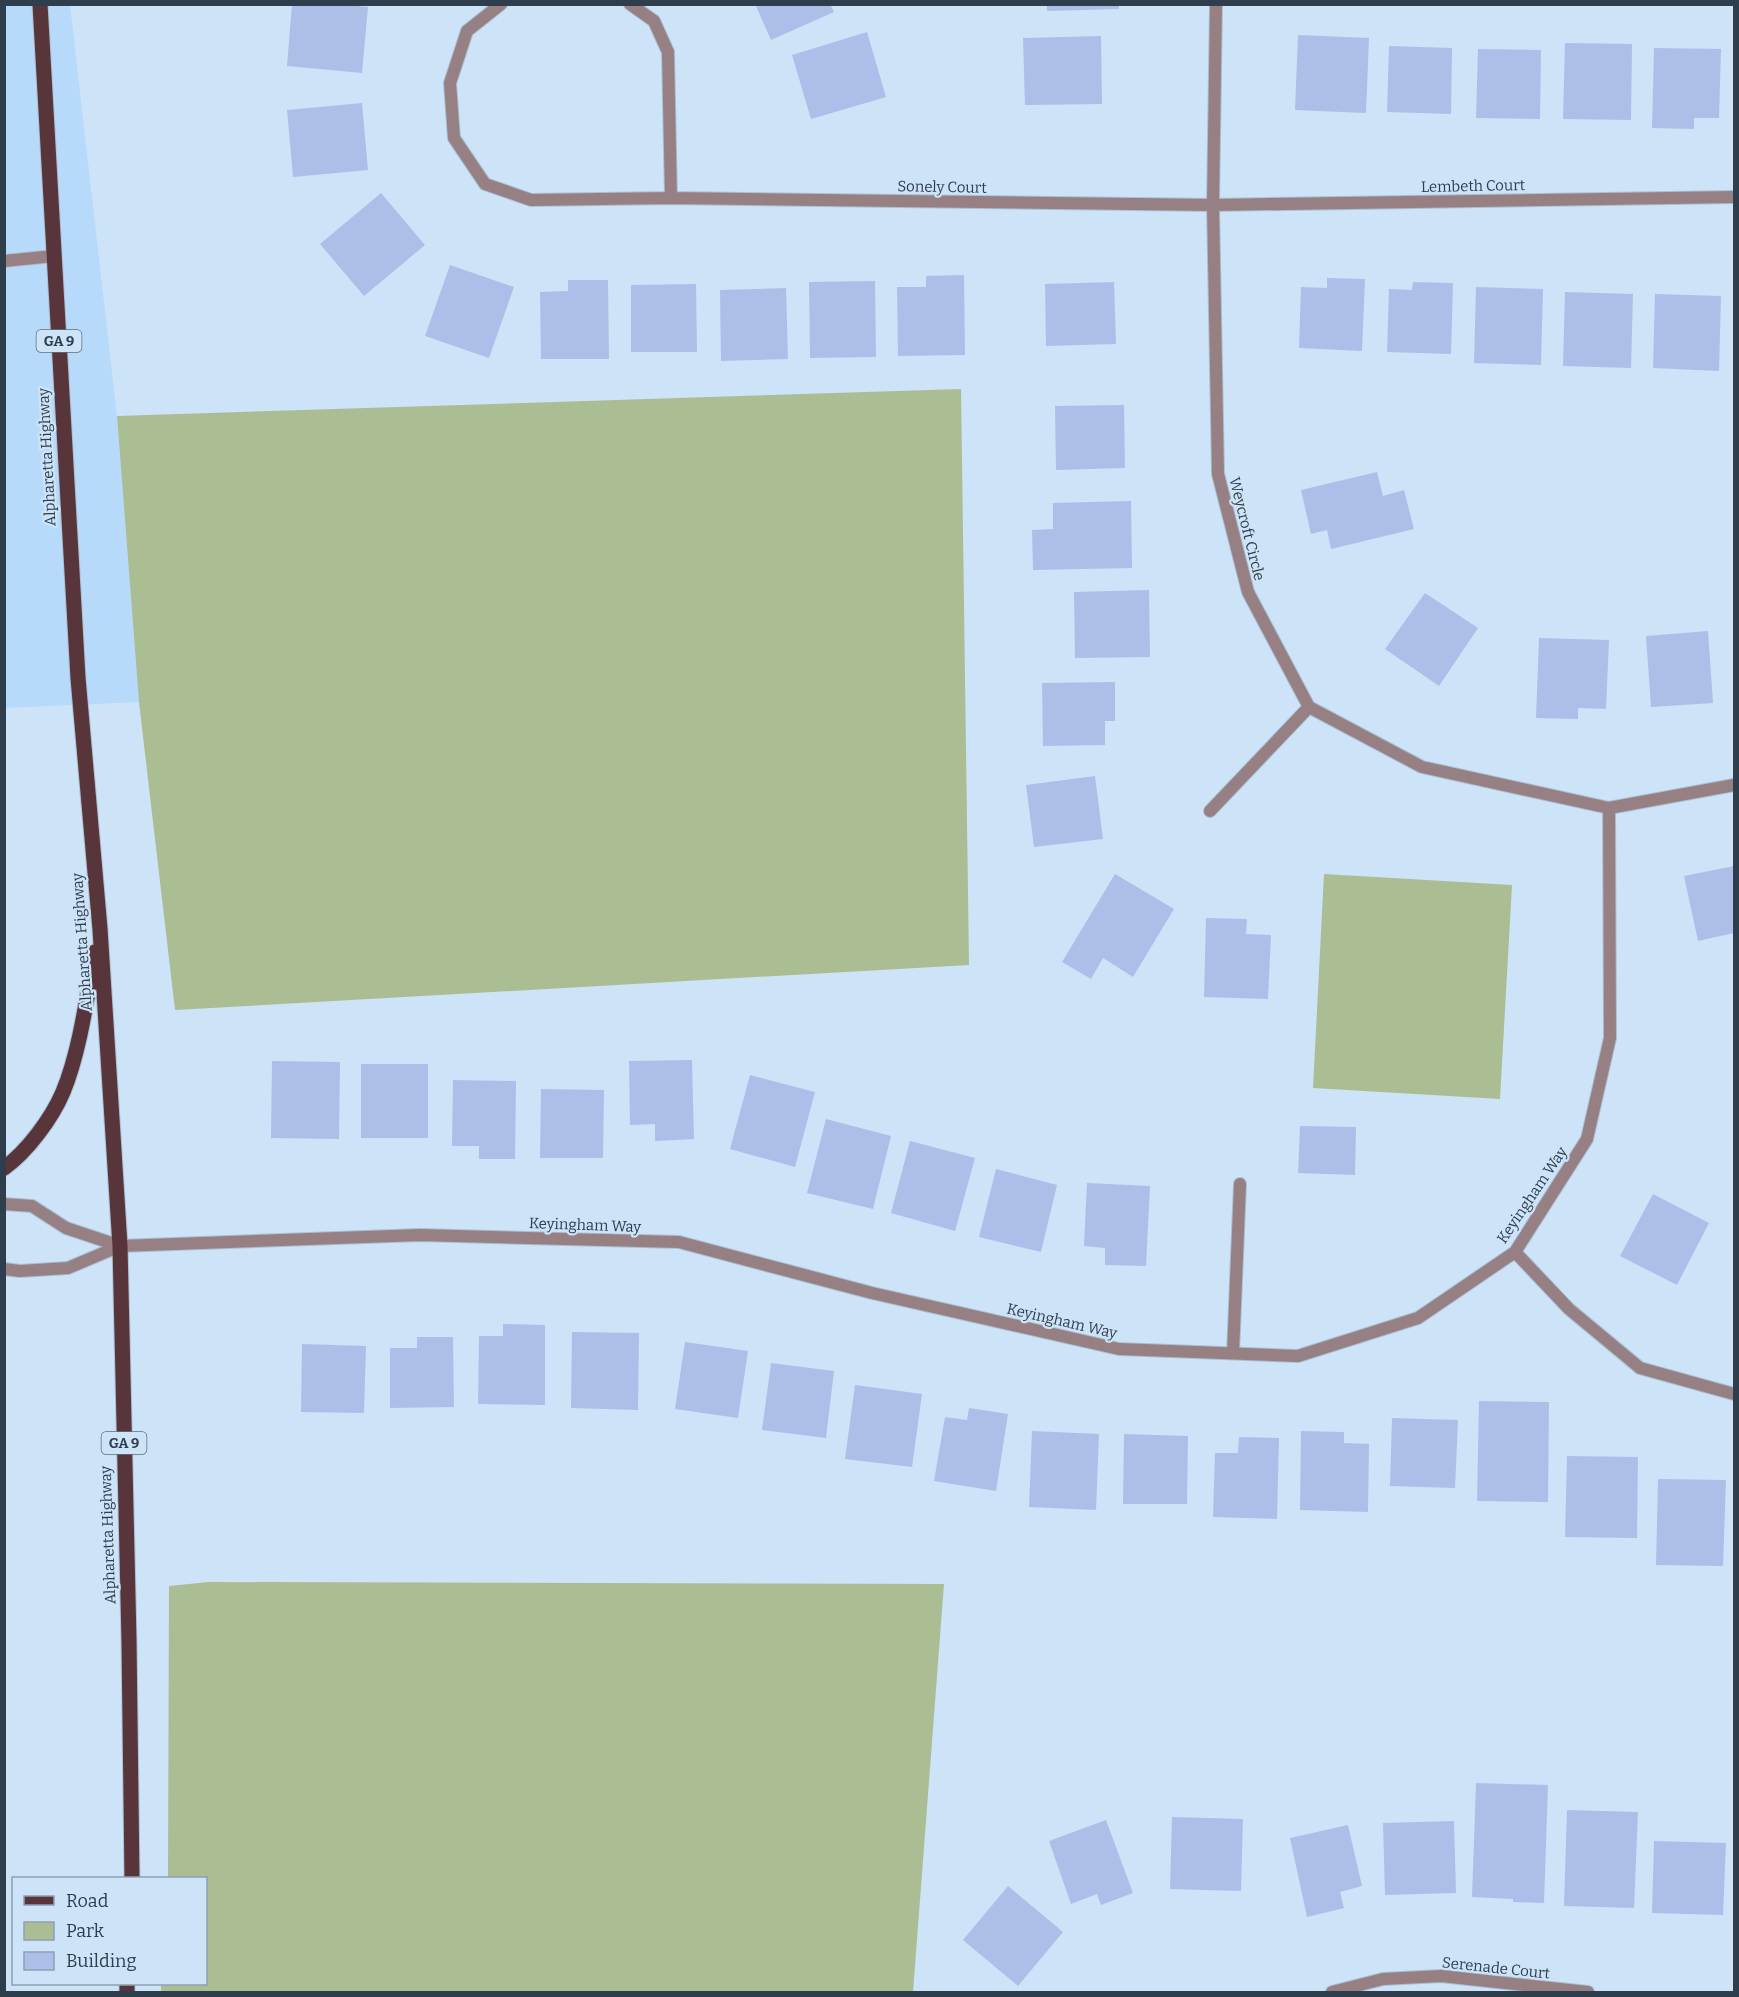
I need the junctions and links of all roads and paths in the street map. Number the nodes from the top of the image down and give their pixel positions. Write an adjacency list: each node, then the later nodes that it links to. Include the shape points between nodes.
1 (40, 4): 8 (main road, Alpharetta Highway / GA 9)
2 (501, 4): 6 (street, Sonely Court, via 467,31 450,82 454,138 485,184 531,200)
3 (630, 4): 6 (street, via 654,21 668,52)
4 (1216, 4): 7 (street, Weycroft Circle)
5 (1734, 197): 7 (street, Lembeth Court)
6 (671, 198): 7 (street, Sonely Court)
7 (1213, 205): 10 (street, Weycroft Circle, via 1218,474 1248,592)
8 (54, 256): 9 (street); 14 (main road, Alpharetta Highway / GA 9, via 78,678)
9 (4, 261)
10 (1309, 707): 12 (street, via 1422,766); 13 (street)
11 (1734, 785): 12 (street)
12 (1609, 808): 19 (street, Keyingham Way, via 1610,1038 1587,1139)
13 (1210, 811)
14 (100, 929): 15 (main road, via 79,1039 63,1093 32,1144); 18 (main road, Alpharetta Highway / GA 9)
15 (4, 1168)
16 (1240, 1184): 21 (street)
17 (4, 1204): 18 (street, via 32,1206 66,1228)
18 (120, 1246): 20 (street, via 68,1268); 21 (street, Keyingham Way, via 420,1235 679,1242 872,1293 1119,1349); 23 (main road, Alpharetta Highway / GA 9)
19 (1515, 1252): 21 (street, Keyingham Way, via 1418,1318 1298,1356); 22 (street, via 1569,1309 1640,1368)
20 (4, 1269)
21 (1233, 1353)
22 (1734, 1394)
23 (132, 1877)
24 (1332, 1992): 25 (street, Serenade Court, via 1383,1979 1441,1976)
25 (1588, 1992)

